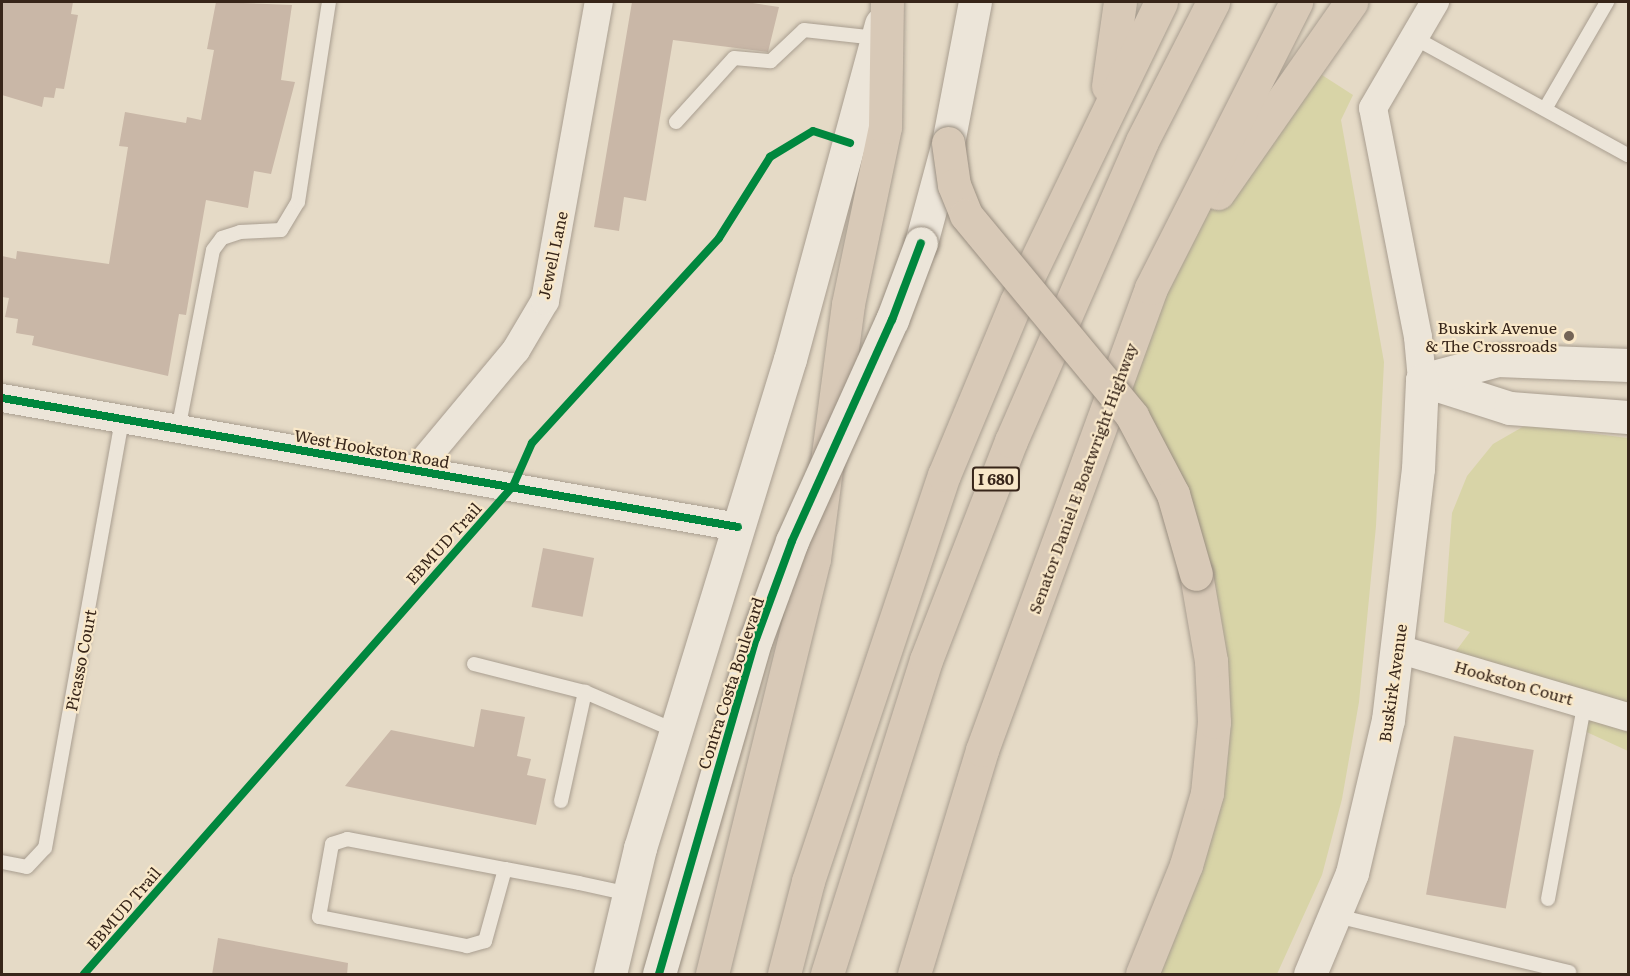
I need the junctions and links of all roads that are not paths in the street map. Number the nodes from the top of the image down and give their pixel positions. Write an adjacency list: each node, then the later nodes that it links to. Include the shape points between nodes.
1 (329, 2): 25 (lane, via 298,202 281,230 240,232 222,238 213,250)
2 (599, 2): 26 (street, Jewell Lane, via 545,301 516,350)
3 (887, 2): 13 (main road); 43 (highway, via 885,127 848,304 814,559)
4 (975, 2): 17 (main road, Contra Costa Boulevard)
5 (1120, 2): 15 (highway)
6 (1161, 2): 15 (highway, I 680)
7 (1212, 2): 45 (highway, I 680, via 1142,141 1011,441 926,660)
8 (1296, 2): 19 (highway, Senator Daniel E Boatwright Highway)
9 (1351, 2): 19 (highway)
10 (1435, 2): 12 (street)
11 (1607, 2): 14 (lane)
12 (1413, 37): 14 (lane); 21 (street, via 1373,108 1418,337)
13 (877, 38): 16 (lane, via 804,30 771,61 734,58); 27 (main road, via 790,359)
14 (1545, 109): 18 (lane)
15 (1105, 111): 44 (highway, I 680, via 1016,302 944,475 808,881)
16 (676, 122)
17 (948, 143): 42 (main road, Contra Costa Boulevard, bridge, via 892,320 792,541 756,639); 47 (highway, bridge, via 954,185 966,215 1132,416 1173,494 1196,574 1214,722 1207,793 1186,865)
18 (1629, 155)
19 (1151, 288): 46 (highway, Senator Daniel E Boatwright Highway, via 982,750)
20 (1629, 365): 21 (main road, via 1497,360)
21 (1422, 380): 23 (main road, via 1510,408); 28 (main road, Buskirk Avenue, via 1418,469)
22 (2, 398): 24 (street, West Hookston Road)
23 (1629, 417)
24 (122, 420): 25 (street, West Hookston Road); 35 (lane, Picasso Court, via 45,848 27,867)
25 (178, 430): 26 (street, West Hookston Road)
26 (416, 470): 27 (street, West Hookston Road)
27 (738, 527): 33 (main road)
28 (1398, 649): 31 (street, Hookston Court); 39 (main road, Buskirk Avenue, via 1375,783)
29 (474, 664): 30 (lane)
30 (585, 692): 33 (lane); 34 (lane)
31 (1585, 702): 32 (street, Hookston Court); 38 (lane)
32 (1629, 717)
33 (676, 730): 37 (main road)
34 (561, 801)
35 (2, 862)
36 (505, 869): 36 (lane, via 485,940 466,946 319,917 332,844 347,839); 37 (lane)
37 (629, 894): 41 (main road)
38 (1548, 899)
39 (1337, 916): 40 (lane); 48 (main road, Buskirk Avenue)
40 (1569, 972)
41 (610, 975)
42 (659, 975)
43 (712, 975)
44 (784, 975)
45 (827, 975)
46 (914, 975)
47 (1142, 975)
48 (1310, 975)

